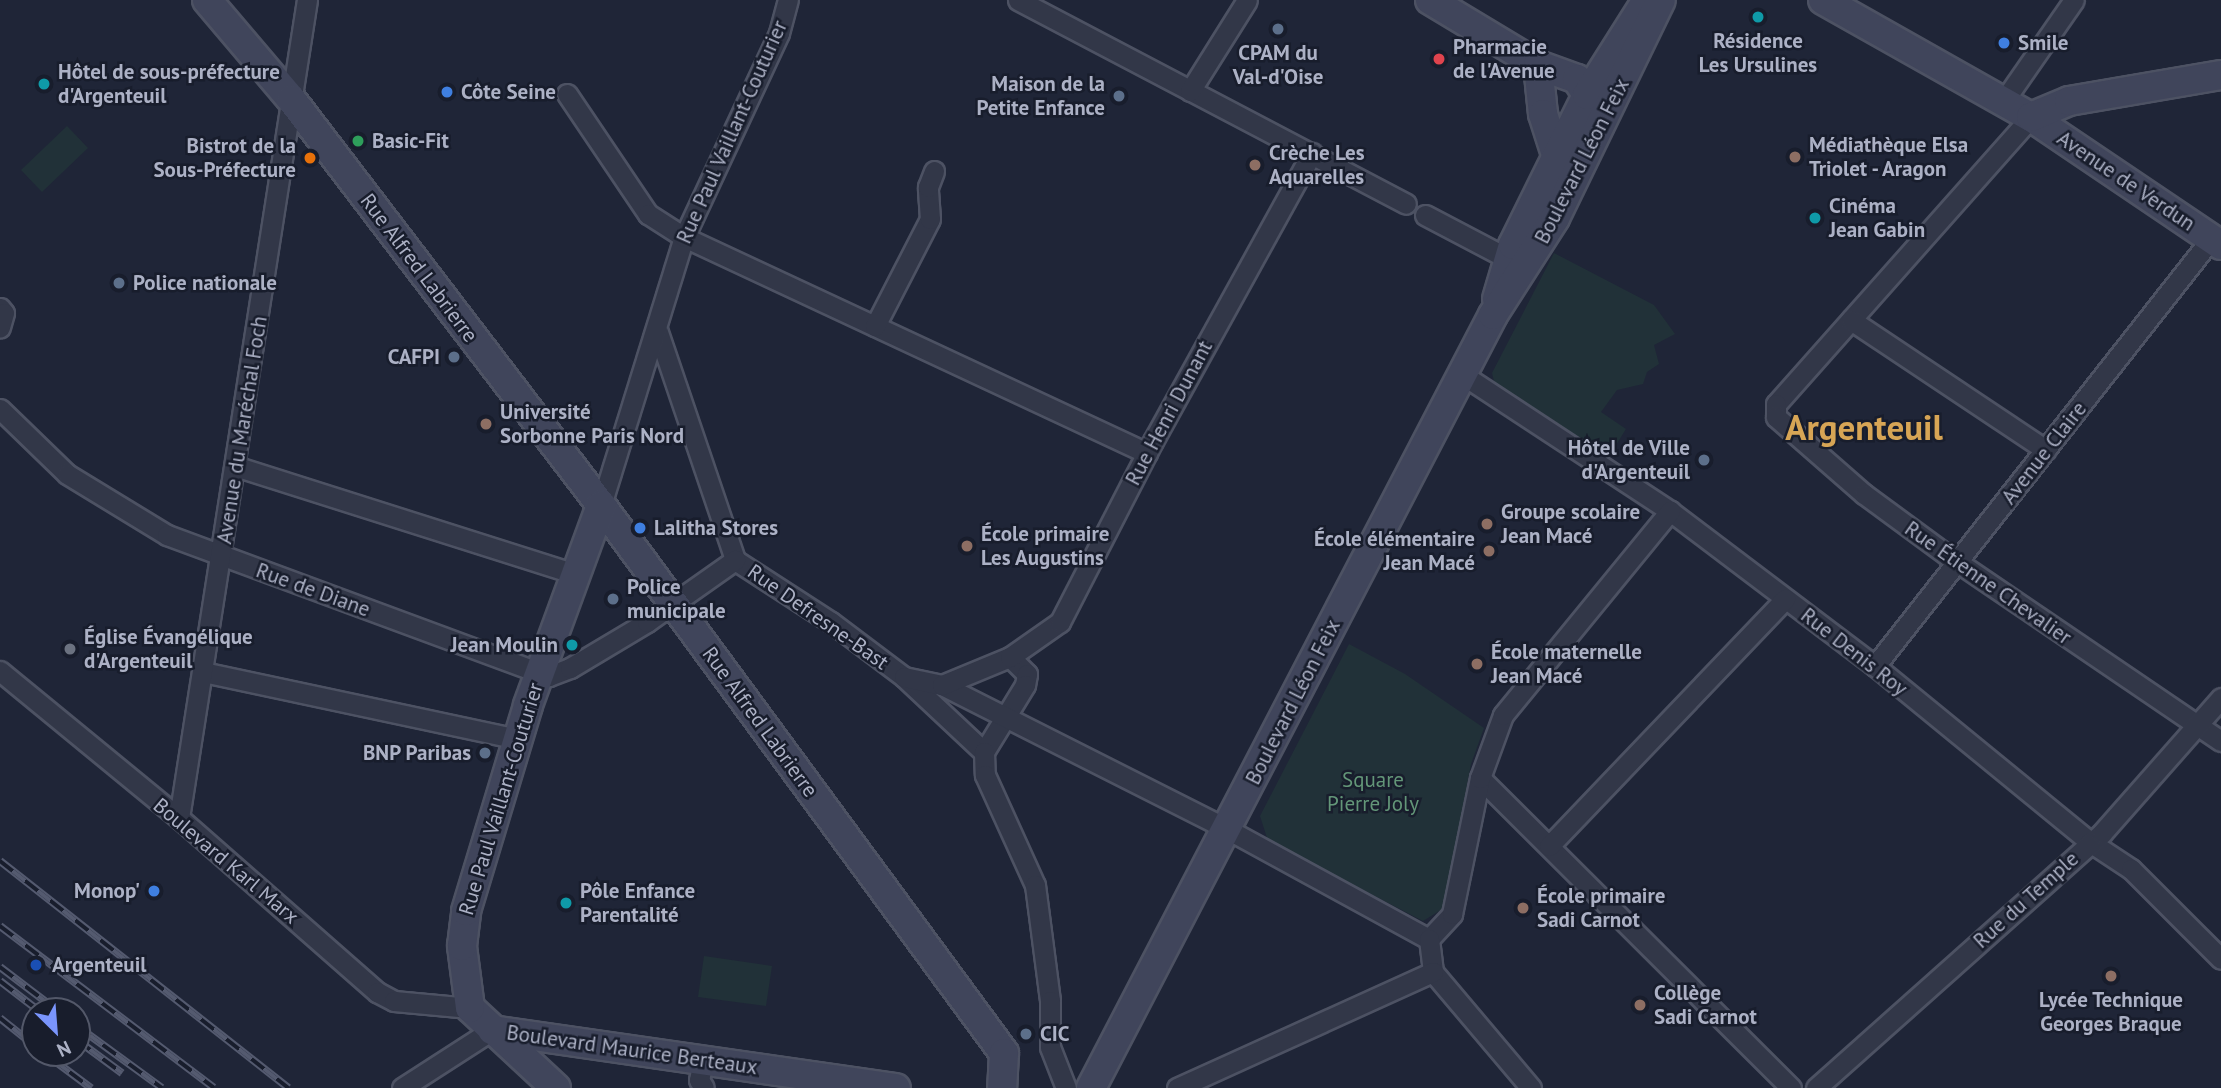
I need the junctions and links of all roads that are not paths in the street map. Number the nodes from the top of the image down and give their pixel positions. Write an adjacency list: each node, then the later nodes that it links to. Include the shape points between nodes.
1 (207, 0): 15 (main road, Rue Alfred Labrierre)
2 (307, 0): 15 (street, Avenue du Maréchal Foch)
3 (788, 0): 24 (street, Rue Paul Vaillant-Couturier, via 779,33)
4 (1018, 0): 13 (street)
5 (1247, 0): 13 (street)
6 (1430, 0): 11 (main road)
7 (1647, 0): 16 (main road, Boulevard Léon Feix)
8 (1661, 0): 16 (main road, Boulevard Léon Feix)
9 (1823, 0): 17 (main road, Avenue de Verdun)
10 (2074, 0): 17 (street)
11 (1538, 65): 16 (main road, via 1559,93); 20 (main road, via 1543,114)
12 (2221, 75): 18 (main road, via 2069,101)
13 (1190, 91): 19 (street)
14 (567, 94): 24 (street, via 648,214)
15 (291, 99): 37 (street, Avenue du Maréchal Foch); 38 (main road, Rue Alfred Labrierre)
16 (1599, 101): 20 (main road, Boulevard Léon Feix); 28 (main road, Boulevard Léon Feix, via 1589,151 1531,261)
17 (2003, 102): 18 (main road, Avenue de Verdun)
18 (2031, 117): 25 (main road, Avenue de Verdun); 29 (street)
19 (1312, 153): 22 (street); 36 (street, Rue Henri Dunant)
20 (1557, 158): 26 (main road, Boulevard Léon Feix)
21 (934, 171): 30 (street, via 928,187 930,219)
22 (1406, 204)
23 (1425, 215): 26 (street)
24 (684, 237): 30 (street); 32 (street, Rue Paul Vaillant-Couturier)
25 (2216, 242): 35 (street, Avenue Claire)
26 (1507, 258): 28 (main road, Boulevard Léon Feix)
27 (0, 308): 31 (street, via 4,313)
28 (1493, 315): 33 (main road, Boulevard Léon Feix)
29 (1851, 320): 35 (street); 42 (street, Rue Étienne Chevalier, via 1776,404 1782,424 1864,494)
30 (875, 326): 36 (street)
31 (0, 327)
32 (658, 332): 38 (street, Rue Paul Vaillant-Couturier); 41 (street, Rue Defresne-Bast)
33 (1463, 375): 39 (street, Rue Denis Roy); 61 (main road, Boulevard Léon Feix)
34 (0, 410): 40 (street, Rue de Diane, via 67,474 167,535)
35 (2046, 450): 42 (street, Avenue Claire)
36 (1147, 453): 46 (street, Rue Henri Dunant, via 1060,622)
37 (237, 467): 40 (street, Avenue du Maréchal Foch); 43 (street)
38 (601, 505): 43 (main road, Rue Paul Vaillant-Couturier); 45 (main road, Rue Alfred Labrierre)
39 (1671, 510): 44 (street, Rue Denis Roy); 59 (street, via 1503,715)
40 (222, 558): 49 (street, Avenue du Maréchal Foch); 50 (street, Rue de Diane)
41 (735, 560): 45 (street); 51 (street, Rue Defresne-Bast, via 831,622)
42 (1958, 563): 47 (street, Avenue Claire); 55 (street, Rue Étienne Chevalier)
43 (575, 574): 50 (main road, Rue Paul Vaillant-Couturier)
44 (1785, 599): 47 (street, Rue Denis Roy); 63 (street)
45 (673, 604): 50 (street, via 570,668 554,675); 75 (main road, Rue Alfred Labrierre, via 1004,1053)
46 (1010, 657): 52 (street, Rue Henri Dunant); 54 (street, via 1027,674)
47 (1875, 666): 62 (street, Rue Denis Roy)
48 (0, 671): 60 (street, Boulevard Karl Marx)
49 (204, 672): 56 (street); 60 (street, Avenue du Maréchal Foch)
50 (539, 673): 56 (main road, Rue Paul Vaillant-Couturier)
51 (904, 677): 52 (street); 58 (street, Rue Defresne-Bast)
52 (942, 685): 54 (street)
53 (2221, 698): 55 (street, Rue du Temple)
54 (1005, 716): 58 (street); 61 (street)
55 (2196, 726): 57 (street, Rue Étienne Chevalier); 62 (street, Rue du Temple)
56 (518, 739): 67 (main road, Rue Paul Vaillant-Couturier, via 466,911 462,958)
57 (2221, 741)
58 (984, 752): 76 (street, via 985,775 1035,885 1050,1001 1050,1047)
59 (1480, 778): 63 (street); 64 (street, via 1452,914)
60 (179, 818): 67 (street, Boulevard Karl Marx, via 385,997)
61 (1227, 829): 64 (street); 77 (main road, Boulevard Léon Feix)
62 (2091, 842): 65 (street, Rue Denis Roy, via 2131,869); 81 (street, Rue du Temple)
63 (1549, 846): 80 (street)
64 (1429, 939): 66 (street)
65 (2221, 959)
66 (1433, 972): 78 (street); 79 (street)
67 (470, 1008): 68 (main road)
68 (492, 1030): 69 (main road, Boulevard Maurice Berteaux); 71 (main road); 72 (street)
69 (563, 1038): 70 (main road, Boulevard Maurice Berteaux); 71 (main road, via 550,1048)
70 (703, 1060): 73 (street, via 699,1080); 74 (main road, Boulevard Maurice Berteaux)
71 (547, 1079)
72 (402, 1088)
73 (704, 1088)
74 (896, 1088)
75 (1002, 1088)
76 (1066, 1088)
77 (1091, 1088)
78 (1177, 1088)
79 (1531, 1088)
80 (1791, 1088)
81 (1816, 1088)

